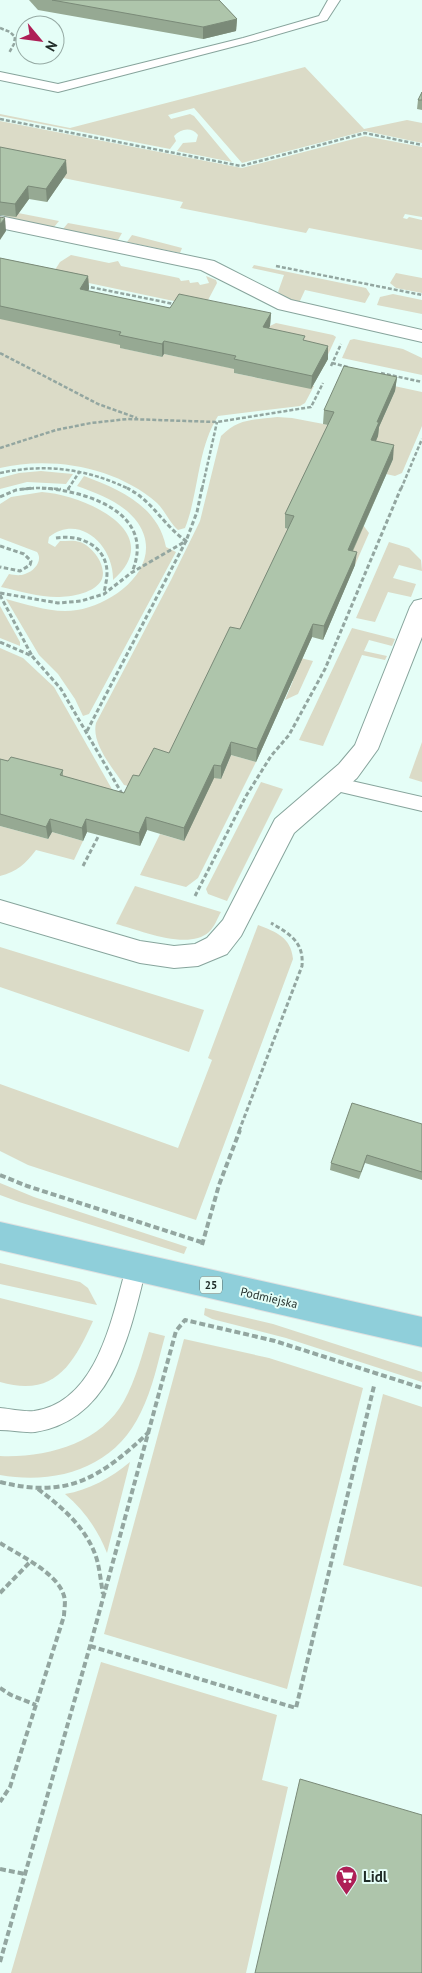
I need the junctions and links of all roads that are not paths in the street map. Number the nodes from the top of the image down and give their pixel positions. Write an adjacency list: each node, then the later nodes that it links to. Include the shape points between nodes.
1 (334, 0): 2 (lane, via 322,18 58,88)
2 (0, 76)
3 (0, 222): 4 (street, via 207,266 285,305)
4 (422, 336)
5 (422, 607): 6 (street, via 366,749 357,764)
6 (334, 784): 7 (lane); 8 (street, via 284,826 232,928 216,946 198,955 174,957 140,952)
7 (422, 804)
8 (0, 911)
9 (0, 1236): 10 (main road, Podmiejska / 25)
10 (136, 1268): 11 (main road, Podmiejska / 25); 12 (lane, via 118,1336 106,1367 90,1391 69,1410 42,1420 15,1422)
11 (422, 1332)
12 (0, 1419)

